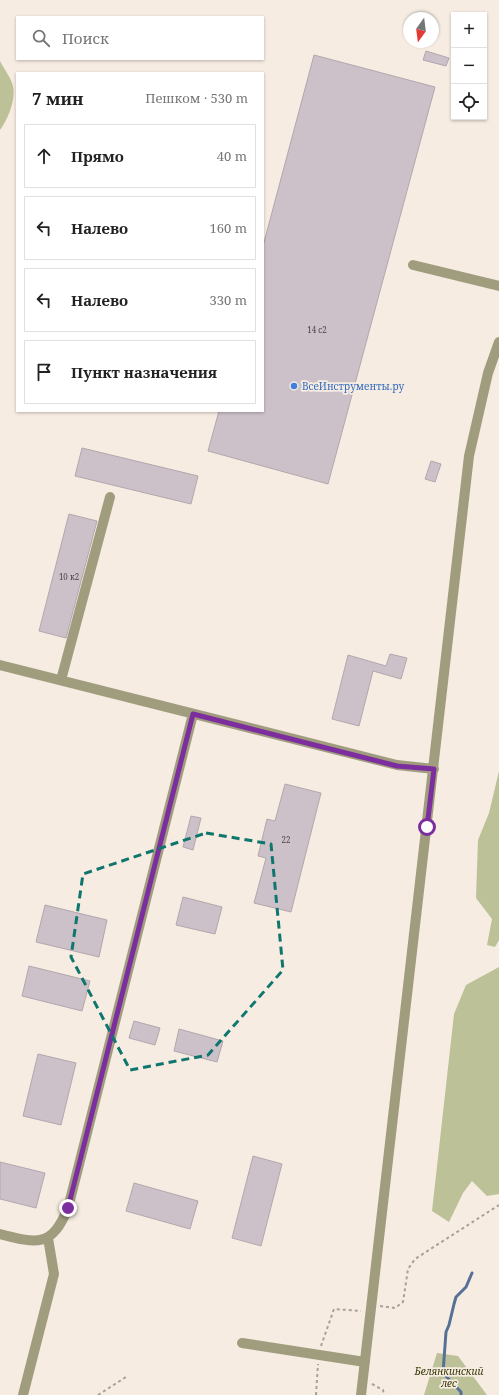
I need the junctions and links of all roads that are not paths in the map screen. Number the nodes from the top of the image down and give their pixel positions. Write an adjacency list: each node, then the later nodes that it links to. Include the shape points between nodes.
1 (413, 265): 2 (street)
2 (499, 286)
3 (499, 342): 8 (street, via 488,373 469,456)
4 (110, 497): 6 (street)
5 (0, 665): 6 (street)
6 (61, 680): 7 (street)
7 (193, 714): 8 (street, via 397,766); 10 (street, via 68,1208 62,1222)
8 (434, 769): 12 (street)
9 (0, 1234): 10 (street, via 35,1241)
10 (48, 1238): 13 (street, via 54,1274)
11 (242, 1343): 12 (street)
12 (365, 1362): 14 (street)
13 (24, 1395)
14 (361, 1395)

